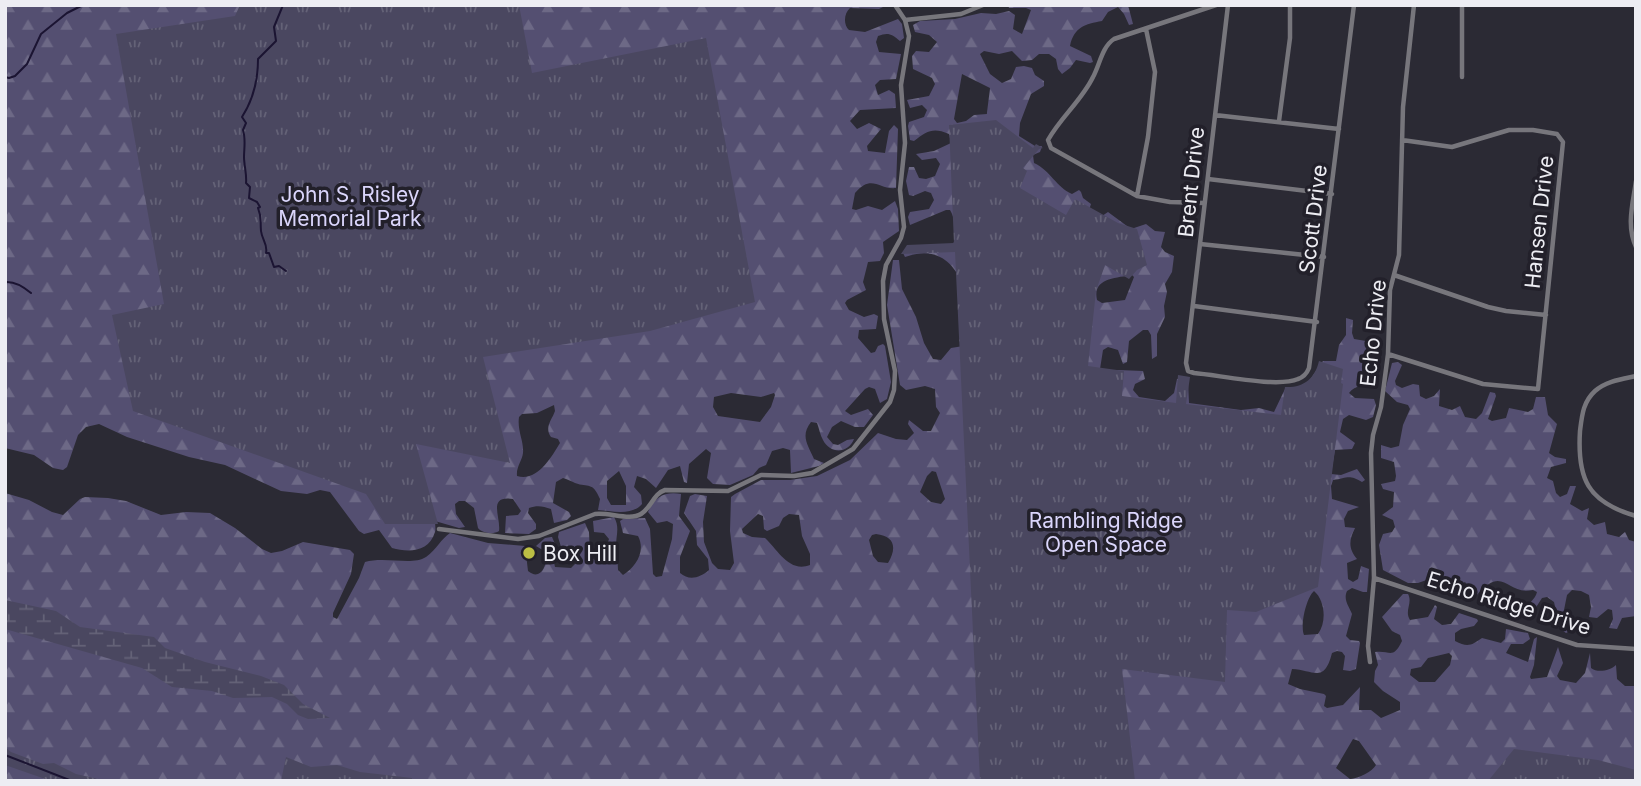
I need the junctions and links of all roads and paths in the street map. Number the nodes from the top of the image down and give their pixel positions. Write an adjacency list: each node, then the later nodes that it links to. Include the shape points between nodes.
1 (895, 5): 9 (street)
2 (983, 5): 9 (street, via 961,14)
3 (1216, 5): 10 (street)
4 (1228, 5): 12 (street, Brent Drive)
5 (1290, 5): 13 (street)
6 (1354, 5): 14 (street, Scott Drive)
7 (1414, 5): 15 (street, Echo Drive)
8 (1462, 5): 11 (street)
9 (905, 20): 32 (street, via 909,41 901,85 905,151 900,190 904,227 885,269 882,293 894,384 887,407 859,443 812,473 761,475 728,491 662,491 639,515 596,514 529,538)
10 (1146, 29): 19 (street, via 1154,72); 19 (street, via 1108,43 1092,80 1055,127 1048,144)
11 (1462, 77)
12 (1215, 115): 13 (street); 16 (street, Brent Drive)
13 (1279, 121): 14 (street)
14 (1339, 129): 18 (street, Scott Drive)
15 (1402, 140): 24 (street, Echo Drive, via 1402,226); 26 (street, Hansen Drive, via 1459,146 1509,130 1561,137)
16 (1208, 179): 18 (street); 20 (street, Brent Drive)
17 (1636, 181): 22 (street, via 1630,225)
18 (1332, 194): 23 (street, Scott Drive)
19 (1137, 196): 20 (street)
20 (1204, 203): 21 (street, Brent Drive)
21 (1200, 244): 23 (street); 25 (street, Brent Drive)
22 (1636, 247)
23 (1324, 257): 27 (street, Scott Drive)
24 (1394, 275): 26 (street, via 1488,307); 28 (street, Echo Drive)
25 (1194, 306): 27 (street); 30 (street, Brent Drive, via 1188,371)
26 (1546, 315): 28 (street, Hansen Drive, via 1538,389 1483,384)
27 (1317, 322): 30 (street, Scott Drive, via 1306,376 1283,383)
28 (1388, 354): 33 (street, Echo Drive, via 1371,453)
29 (1636, 376): 31 (street, via 1608,383 1589,397 1581,418 1578,455 1591,493)
30 (1246, 379)
31 (1636, 516)
32 (439, 529)
33 (1374, 578): 34 (street, Echo Ridge Drive, via 1577,645); 35 (street, Echo Drive)
34 (1636, 649)
35 (1370, 662)

